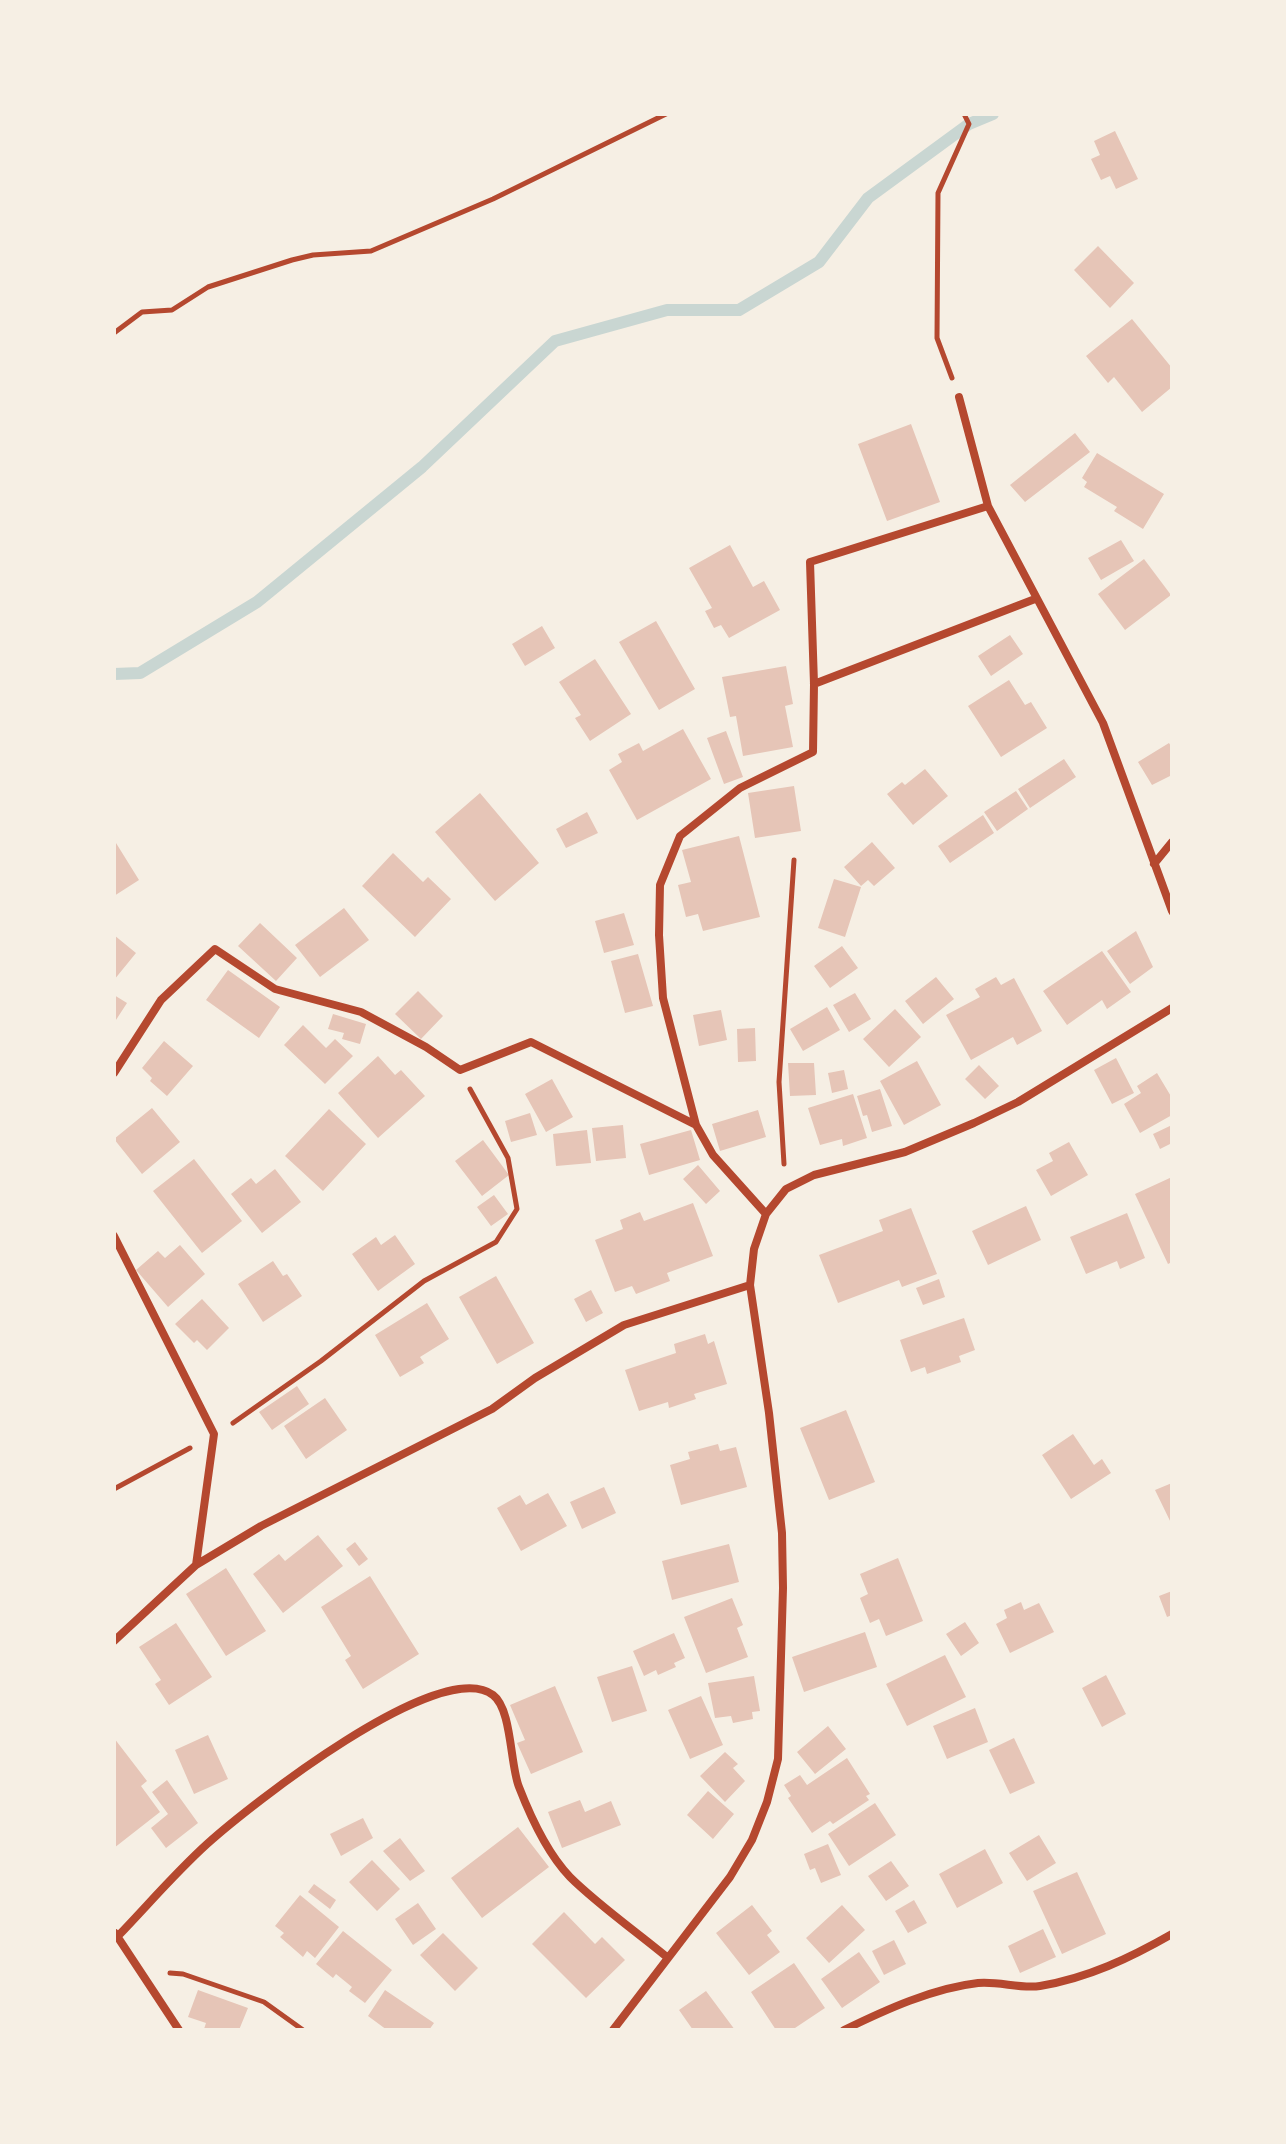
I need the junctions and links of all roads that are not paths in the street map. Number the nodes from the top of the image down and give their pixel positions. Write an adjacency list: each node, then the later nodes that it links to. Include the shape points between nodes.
1 (959, 397): 2 (street)
2 (988, 506): 3 (street); 4 (street, via 810,562)
3 (1035, 599): 4 (street); 6 (street, via 1103,723)
4 (814, 684): 10 (street, via 813,752 740,788 680,836 660,885 663,998)
5 (1172, 842): 6 (street)
6 (1154, 864): 7 (street)
7 (1172, 911)
8 (1172, 1008): 11 (street, via 1018,1102 905,1152 814,1175 786,1189)
9 (114, 1073): 10 (street, via 161,1000 215,949 275,989 361,1012 460,1070 531,1042)
10 (696, 1125): 11 (street, via 713,1155)
11 (766, 1214): 13 (street, via 754,1249)
12 (114, 1236): 14 (street, via 214,1434)
13 (750, 1285): 14 (street, via 624,1325 492,1409 261,1526); 18 (street, via 782,1533 778,1759 752,1840)
14 (196, 1565): 15 (street)
15 (114, 1641)
16 (116, 1934): 18 (street, via 207,1844 327,1750 408,1705 456,1689 479,1689 494,1696 503,1710 518,1784 539,1832 569,1876); 19 (street)
17 (1172, 1934): 21 (street, via 1085,1976 1036,1987 979,1982)
18 (668, 1958): 20 (street)
19 (179, 2030)
20 (613, 2030)
21 (844, 2030)

